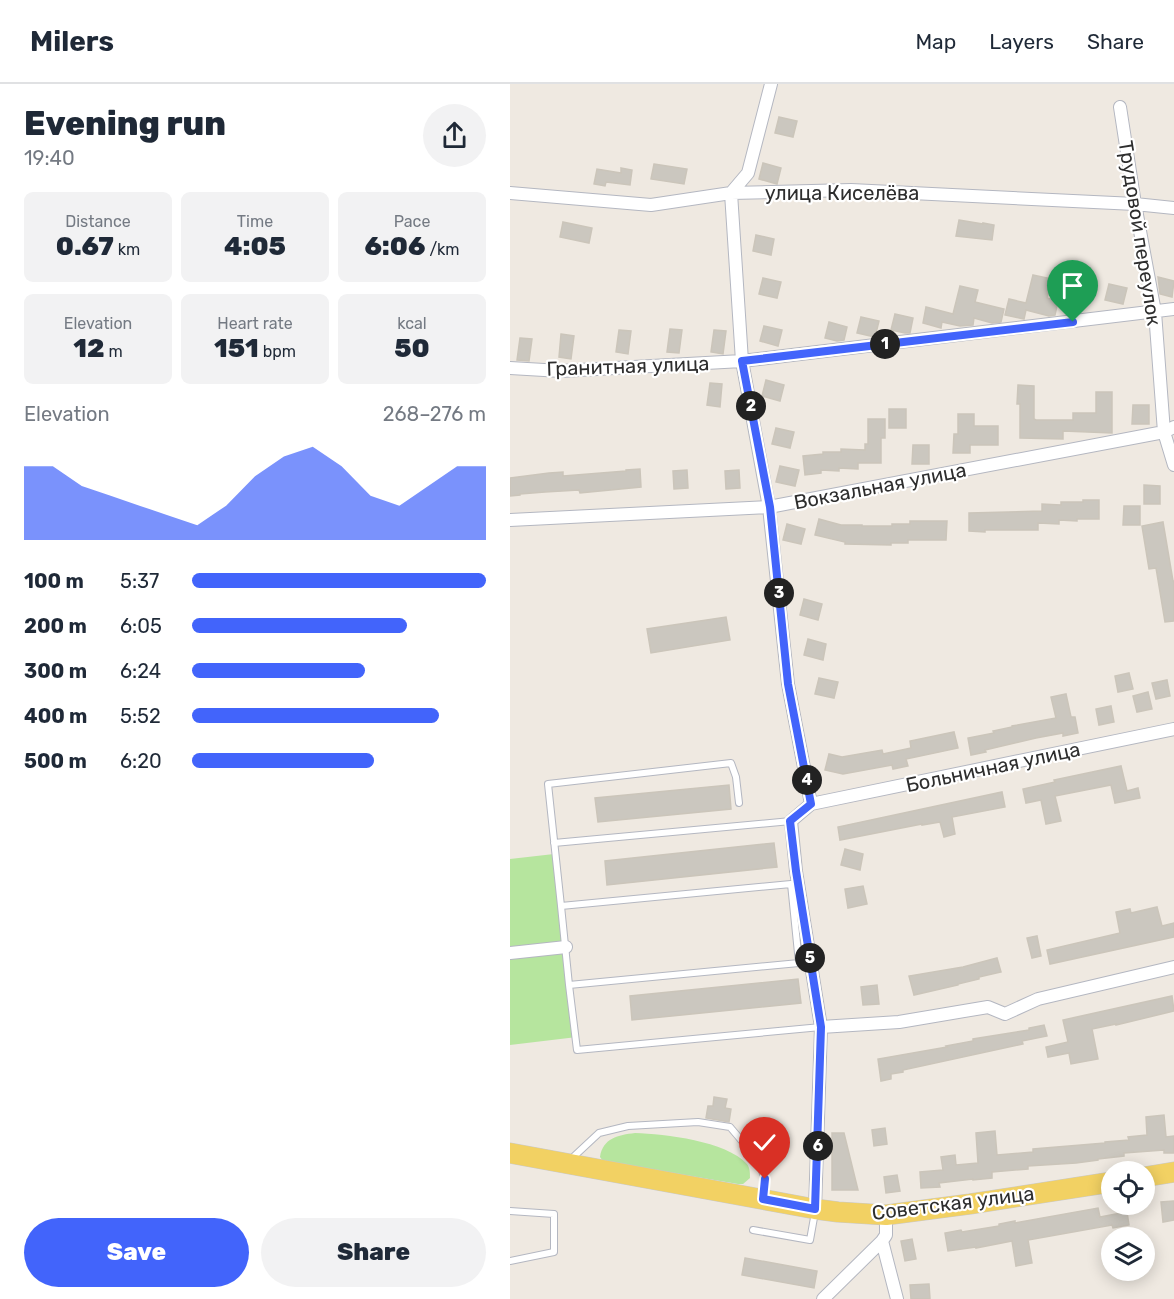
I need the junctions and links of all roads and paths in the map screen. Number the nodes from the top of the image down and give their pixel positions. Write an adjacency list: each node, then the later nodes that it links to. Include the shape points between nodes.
1 (771, 84): 4 (street, via 748,173)
2 (1120, 107): 5 (street, Трудовой переулок)
3 (510, 193): 4 (street, улица Киселёва, via 651,205)
4 (731, 194): 5 (street, улица Киселёва, via 851,190); 9 (street)
5 (1135, 204): 6 (street, улица Киселёва); 8 (street, Трудовой переулок)
6 (1174, 208)
7 (1174, 309): 8 (street, Гранитная улица)
8 (1155, 312): 9 (street, Гранитная улица); 11 (street, Трудовой переулок)
9 (742, 361): 10 (street, Гранитная улица, via 561,371); 13 (street)
10 (510, 368)
11 (1169, 430): 12 (street, Трудовой переулок); 13 (street, Вокзальная улица)
12 (1174, 465)
13 (770, 507): 14 (street, Вокзальная улица); 17 (street, via 788,684)
14 (510, 520)
15 (1174, 729): 17 (street, Больничная улица)
16 (739, 803): 19 (lane, via 731,763 548,784)
17 (811, 804): 18 (street)
18 (790, 821): 19 (lane); 25 (street)
19 (554, 843): 20 (lane)
20 (561, 906): 21 (lane); 24 (lane, via 791,884 799,963)
21 (566, 947): 22 (street); 24 (lane)
22 (510, 953)
23 (1174, 967): 25 (street, via 1038,999 1005,1014 988,1007 898,1022)
24 (569, 985): 25 (lane, via 577,1050)
25 (821, 1027): 32 (street)
26 (510, 1154): 27 (main road, Советская улица)
27 (567, 1163): 31 (main road, Советская улица); 31 (lane, via 599,1133 628,1126 698,1122 729,1127 758,1160 765,1179)
28 (1174, 1172): 29 (main road)
29 (1155, 1175)
30 (1101, 1184): 34 (main road, Советская улица)
31 (763, 1199): 32 (main road, Советская улица)
32 (815, 1209): 34 (main road, Советская улица); 35 (lane, via 810,1240)
33 (510, 1211): 37 (lane, via 555,1214 554,1252)
34 (886, 1215): 36 (street)
35 (753, 1230)
36 (882, 1242): 38 (street); 39 (street)
37 (510, 1261)
38 (823, 1299)
39 (897, 1299)

